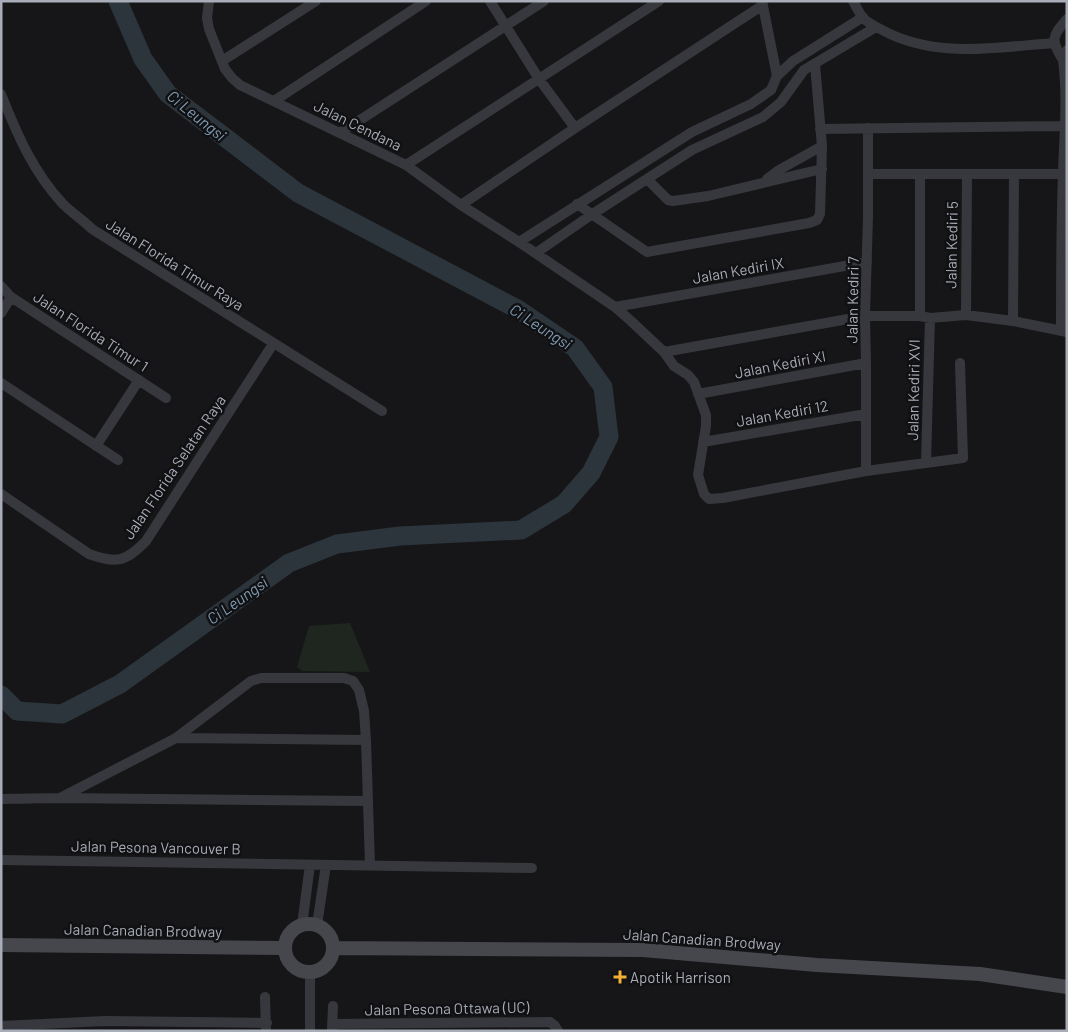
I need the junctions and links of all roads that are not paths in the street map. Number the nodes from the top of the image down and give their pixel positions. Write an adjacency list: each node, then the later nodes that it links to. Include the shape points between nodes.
1 (209, 1): 15 (street, Jalan Cendana, via 209,29)
2 (316, 1): 15 (street)
3 (426, 1): 20 (street)
4 (490, 1): 11 (street)
5 (544, 1): 11 (street)
6 (659, 1): 18 (street)
7 (853, 1): 9 (street)
8 (763, 3): 17 (street); 22 (street)
9 (863, 17): 12 (street); 17 (street, via 793,61)
10 (1067, 19): 13 (street, via 1054,34)
11 (505, 27): 18 (street); 25 (street)
12 (876, 27): 13 (street, via 932,47 963,50); 16 (street)
13 (1054, 43): 14 (street)
14 (1066, 57): 21 (street)
15 (222, 61): 20 (street, Jalan Cendana, via 240,85)
16 (815, 64): 24 (street); 34 (street, via 804,70 781,102 763,117 692,150)
17 (777, 76): 36 (street, via 771,90 751,104 692,132)
18 (539, 78): 22 (street); 27 (street)
19 (1, 94): 51 (street, Jalan Florida Timur Raya, via 27,155 64,204 92,229)
20 (274, 101): 25 (street, Jalan Cendana)
21 (1066, 126): 23 (street); 33 (street)
22 (574, 128): 37 (street)
23 (868, 128): 24 (street); 29 (street, Jalan Kediri 7)
24 (820, 129): 26 (street)
25 (340, 133): 27 (street, Jalan Cendana)
26 (822, 146): 28 (street); 35 (street)
27 (406, 165): 37 (street, Jalan Cendana)
28 (822, 169): 35 (street); 38 (street, via 820,214 817,220 809,223 646,252)
29 (868, 174): 30 (street); 41 (street, Jalan Kediri 7)
30 (920, 174): 31 (street); 48 (street, Jalan Kediri XVI)
31 (967, 174): 32 (street); 46 (street, Jalan Kediri 5)
32 (1014, 174): 33 (street); 49 (street)
33 (1065, 174): 50 (street)
34 (648, 179): 35 (street, via 668,200 673,201); 38 (street)
35 (763, 182)
36 (577, 204): 38 (street); 39 (street)
37 (461, 205): 39 (street, Jalan Cendana)
38 (592, 215): 40 (street)
39 (519, 242): 40 (street, Jalan Cendana)
40 (536, 253): 44 (street, Jalan Cendana)
41 (867, 262): 44 (street, Jalan Kediri IX); 47 (street, Jalan Kediri 7)
42 (1, 286): 43 (street, Jalan Florida Timur 1)
43 (11, 297): 45 (street); 55 (street, Jalan Florida Timur 1)
44 (615, 307): 52 (street, Jalan Cendana)
45 (1, 313)
46 (966, 315): 48 (street); 49 (street)
47 (864, 316): 48 (street); 52 (street); 53 (street, Jalan Kediri 7)
48 (925, 317): 64 (street, Jalan Kediri XVI)
49 (1013, 321): 50 (street)
50 (1064, 331)
51 (273, 344): 59 (street, Jalan Florida Timur Raya); 66 (street, Jalan Florida Selatan Raya, via 146,541 133,554 118,560 104,560 89,554)
52 (664, 352): 57 (street, Jalan Cendana, via 674,366 694,382)
53 (866, 363): 57 (street, Jalan Kediri XI); 60 (street, Jalan Kediri 7)
54 (960, 363): 64 (street, via 963,458)
55 (139, 380): 58 (street, Jalan Florida Timur 1); 62 (street)
56 (1, 383): 62 (street)
57 (698, 394): 61 (street, Jalan Cendana, via 706,415)
58 (166, 398)
59 (382, 411)
60 (866, 414): 61 (street, Jalan Kediri 12); 65 (street, Jalan Kediri 7)
61 (703, 442): 65 (street, Jalan Cendana, via 698,475 709,499)
62 (96, 446): 63 (street)
63 (118, 460)
64 (926, 463): 65 (street)
65 (866, 471)
66 (1, 494)
67 (176, 738): 68 (street); 68 (street, via 251,681 261,678 344,678 353,681 358,690 364,711); 69 (street)
68 (366, 740): 71 (street)
69 (60, 798): 70 (street); 71 (street)
70 (1, 799)
71 (368, 801): 75 (street)
72 (1, 860): 73 (street, Jalan Pesona Vancouver B)
73 (310, 865): 74 (street, Jalan Pesona Vancouver B); 77 (street)
74 (326, 865): 75 (street, Jalan Pesona Vancouver B); 78 (street)
75 (370, 865): 76 (street, Jalan Pesona Vancouver B)
76 (532, 868)
77 (302, 924): 78 (street); 80 (street, via 289,934)
78 (317, 924): 81 (street, via 329,934)
79 (1, 945): 80 (street, Jalan Canadian Brodway)
80 (285, 948): 82 (street, via 290,962 302,971)
81 (334, 948): 82 (street, via 329,962); 83 (street, Jalan Canadian Brodway, via 643,950 817,965 980,974)
82 (310, 972): 89 (street)
83 (1067, 987)
84 (265, 997): 87 (street)
85 (333, 1006): 88 (street)
86 (1, 1026): 87 (street, via 105,1020)
87 (266, 1027)
88 (332, 1028): 90 (street, Jalan Pesona Ottawa (UC), via 550,1022)
89 (310, 1031)
90 (558, 1031)

